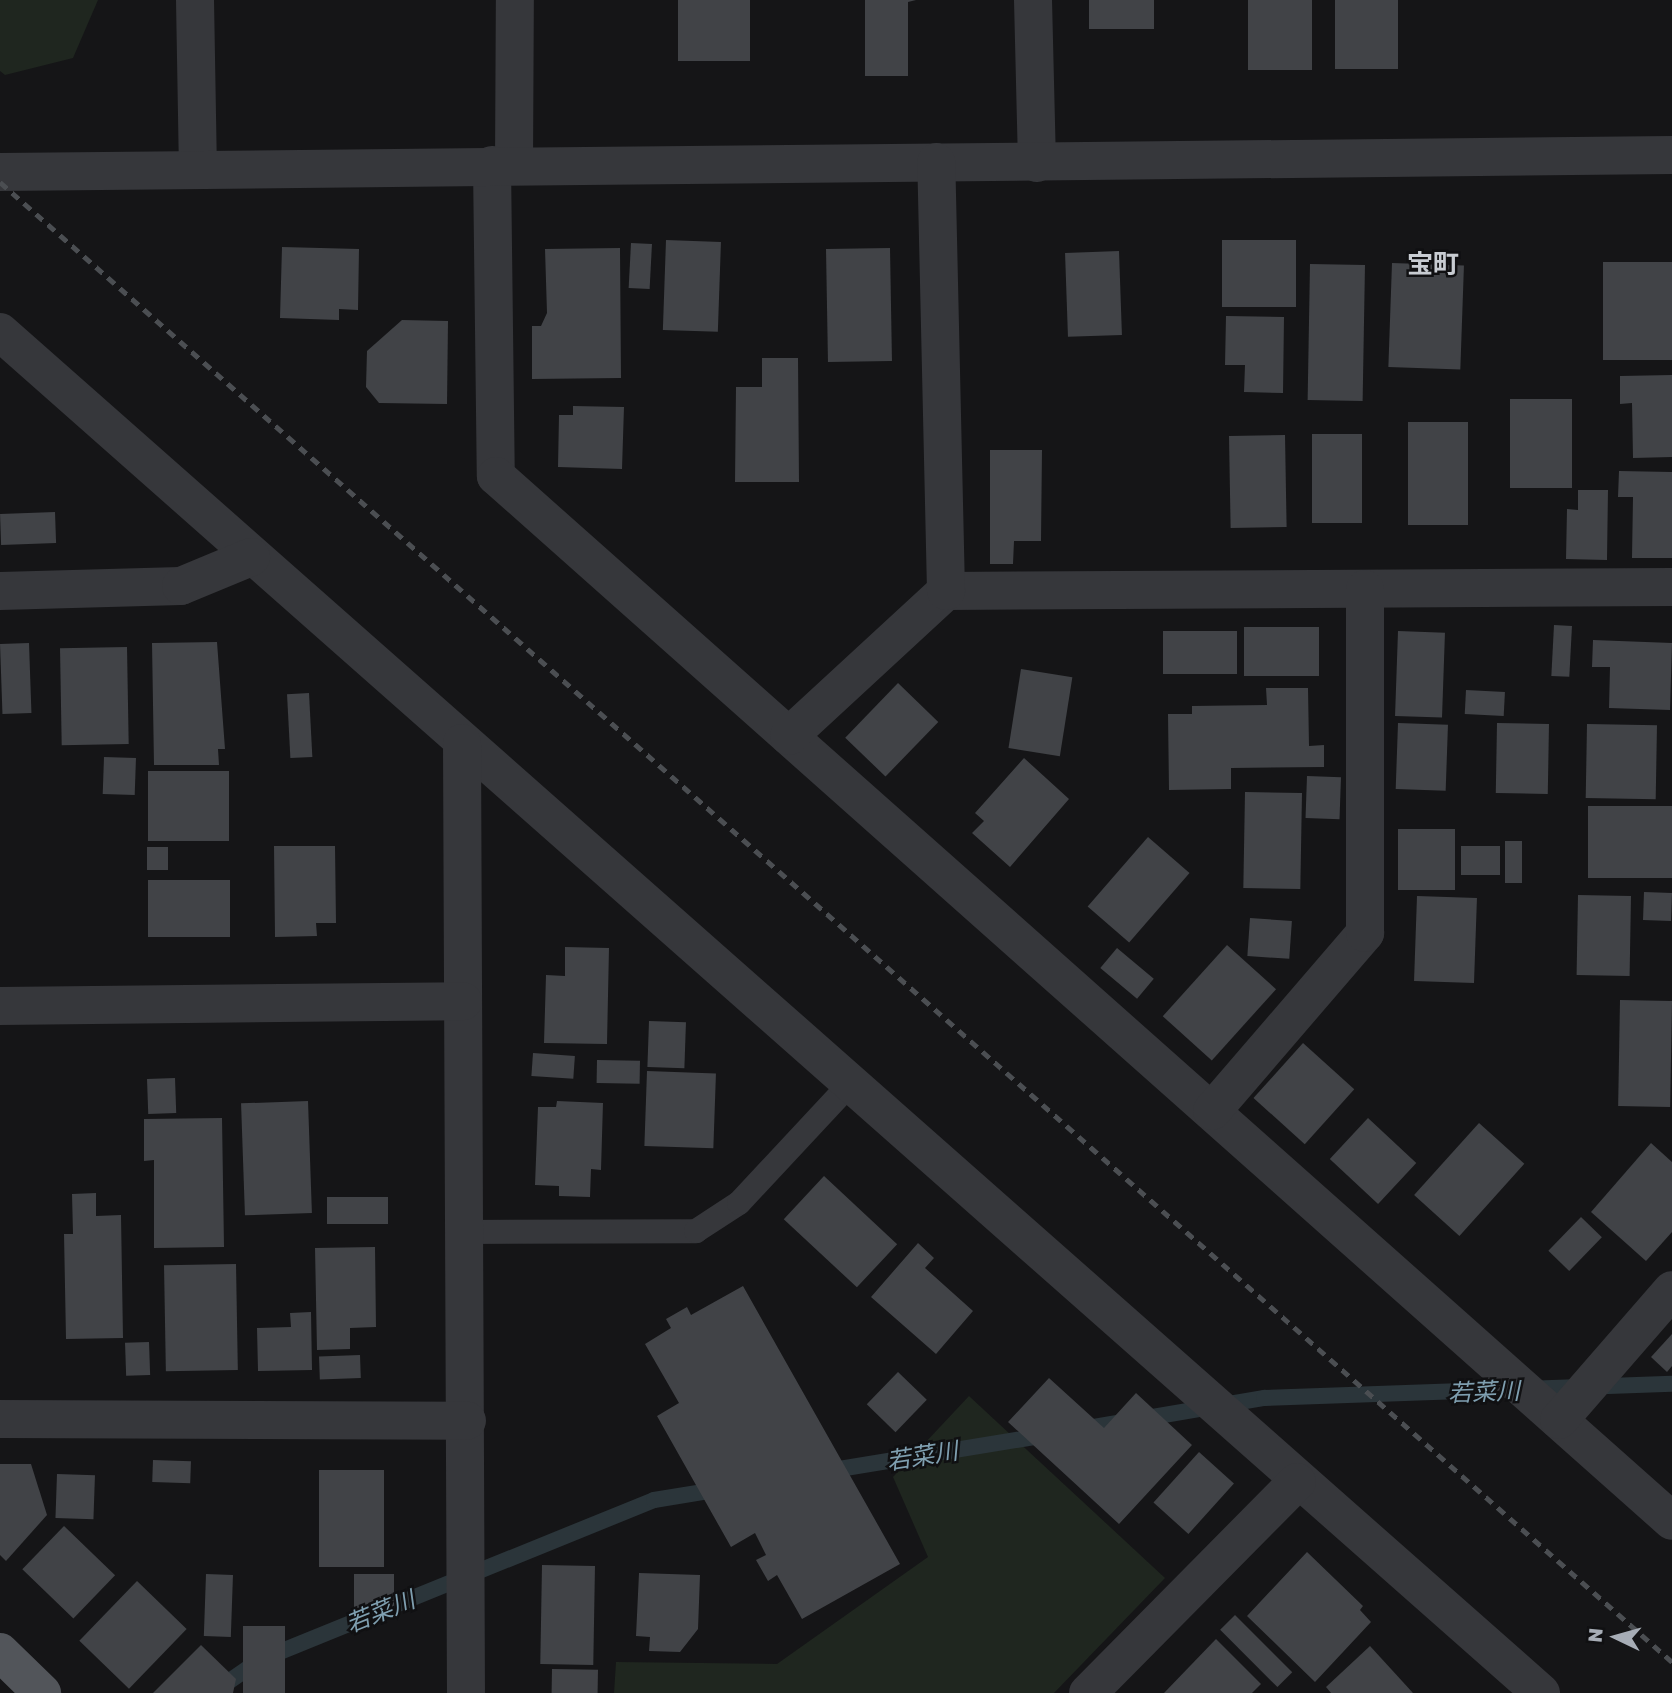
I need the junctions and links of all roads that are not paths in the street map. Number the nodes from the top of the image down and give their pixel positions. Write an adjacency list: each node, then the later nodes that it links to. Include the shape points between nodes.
1 (194, 0): 8 (street)
2 (515, 0): 7 (street)
3 (1033, 0): 6 (street)
4 (1672, 155): 6 (street)
5 (936, 162): 6 (street); 7 (street); 15 (street)
6 (1037, 163)
7 (503, 165): 8 (street); 16 (street, via 496,476)
8 (198, 167): 9 (street)
9 (0, 172)
10 (0, 332): 11 (street)
11 (251, 557): 14 (street, via 181,586); 17 (street)
12 (1672, 587): 13 (street)
13 (1365, 589): 15 (street); 21 (street, via 1365,933)
14 (0, 591)
15 (946, 591): 16 (street)
16 (789, 736): 21 (street)
17 (462, 743): 18 (street); 20 (street)
18 (463, 1001): 19 (street); 22 (street)
19 (0, 1006)
20 (849, 1085): 22 (lane, via 739,1203 696,1231); 27 (street)
21 (1212, 1111): 25 (street)
22 (465, 1232): 26 (street)
23 (1672, 1290): 25 (street)
24 (0, 1419): 26 (street)
25 (1559, 1420): 28 (street)
26 (467, 1421): 31 (street)
27 (1297, 1482): 32 (street); 33 (street)
28 (1672, 1521)
29 (0, 1652): 30 (main road)
30 (42, 1693)
31 (466, 1693)
32 (1088, 1693)
33 (1541, 1693)

